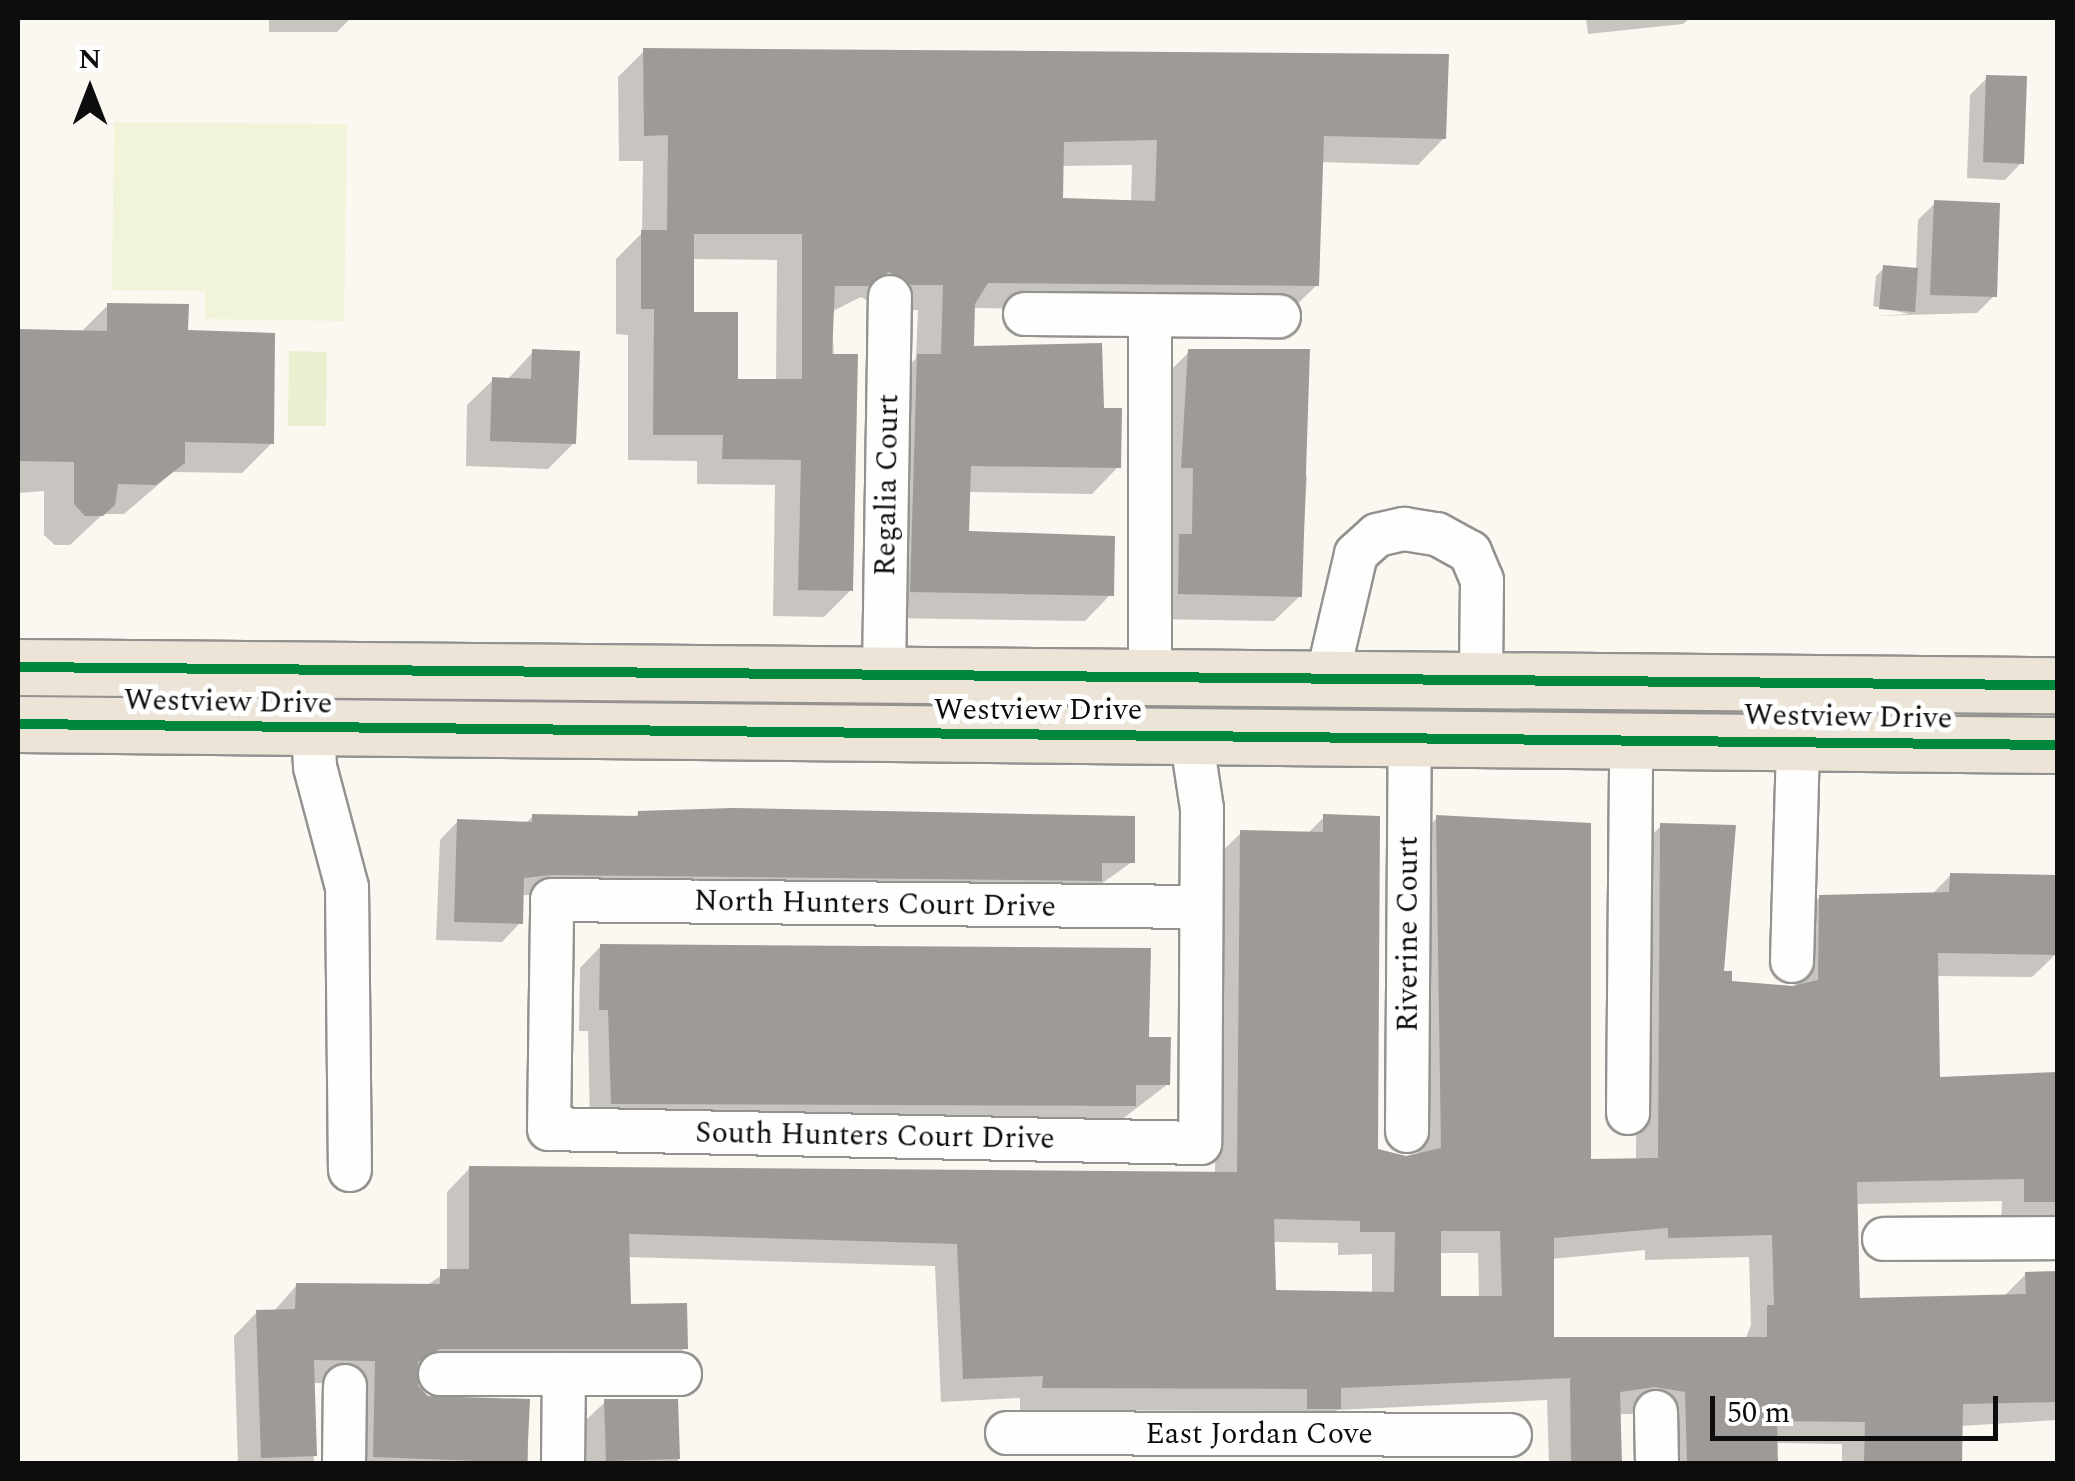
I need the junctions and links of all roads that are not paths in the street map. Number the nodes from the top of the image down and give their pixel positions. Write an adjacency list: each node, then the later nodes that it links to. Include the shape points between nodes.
1 (890, 296): 8 (street, Regalia Court)
2 (1025, 314): 3 (street)
3 (1150, 315): 4 (street); 9 (street)
4 (1279, 316)
5 (18, 666): 6 (main road, Westview Drive)
6 (93, 667): 7 (main road, Westview Drive); 14 (main road)
7 (787, 674): 8 (main road, Westview Drive); 16 (main road)
8 (884, 674): 9 (main road, Westview Drive)
9 (1150, 677): 10 (main road, Westview Drive)
10 (1327, 678): 11 (main road, Westview Drive); 11 (street, via 1356,554 1376,535 1404,529 1437,534 1470,552 1482,580)
11 (1489, 681): 12 (main road, Westview Drive); 19 (main road)
12 (2058, 685)
13 (18, 724): 14 (main road, Westview Drive)
14 (92, 725): 15 (main road, Westview Drive)
15 (313, 728): 16 (main road, Westview Drive); 28 (street, via 315,767 347,887)
16 (787, 733): 17 (main road, Westview Drive)
17 (1191, 736): 18 (main road, Westview Drive); 23 (street, via 1202,809)
18 (1410, 736): 19 (main road, Westview Drive); 27 (street, Riverine Court)
19 (1495, 738): 20 (main road, Westview Drive)
20 (1631, 739): 21 (main road, Westview Drive); 25 (street)
21 (1798, 740): 22 (main road, Westview Drive); 24 (street)
22 (2058, 746)
23 (1199, 907): 26 (street, North Hunters Court Drive, via 552,900); 26 (street, South Hunters Court Drive, via 1200,1143)
24 (1792, 961)
25 (1628, 1114)
26 (549, 1129)
27 (1406, 1131)
28 (350, 1170)
29 (2058, 1238): 30 (street)
30 (1884, 1240)
31 (440, 1374): 32 (street)
32 (564, 1374): 33 (street); 41 (street)
33 (680, 1374)
34 (345, 1386): 40 (street)
35 (1656, 1412): 42 (street)
36 (1007, 1434): 38 (street, East Jordan Cove)
37 (1510, 1435): 39 (street, East Jordan Cove)
38 (1077, 1448): 39 (street, East Jordan Cove)
39 (1450, 1449)
40 (344, 1464)
41 (564, 1464)
42 (1657, 1464)

